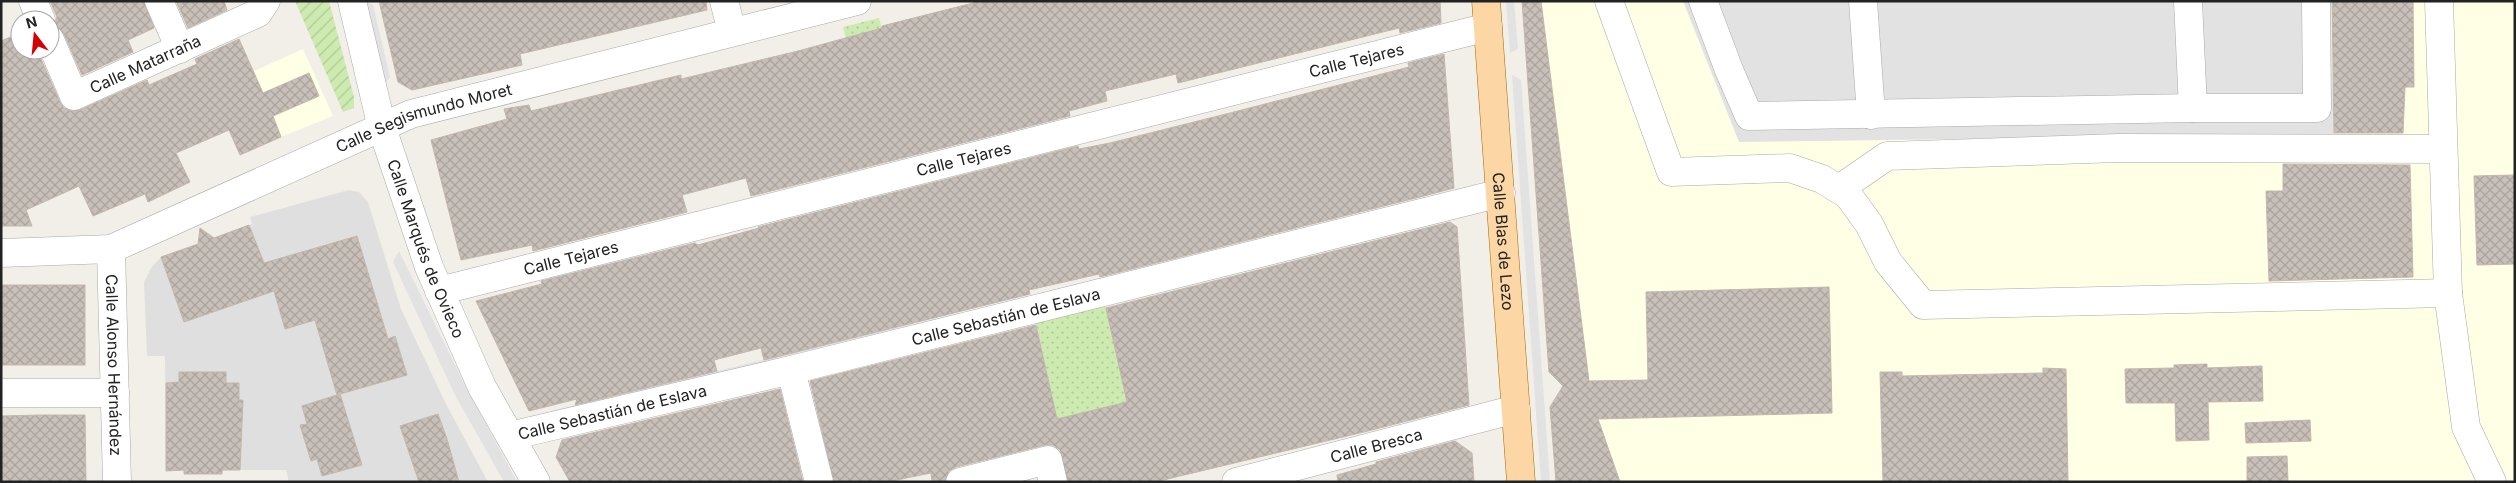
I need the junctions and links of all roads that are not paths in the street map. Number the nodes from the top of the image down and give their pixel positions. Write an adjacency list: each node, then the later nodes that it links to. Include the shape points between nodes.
1 (159, 1): 14 (street)
2 (266, 1): 14 (street, Calle Matarraña, via 258,13)
3 (352, 1): 18 (street, Calle Marqués de Ovieco)
4 (724, 1): 13 (street)
5 (857, 1): 13 (street, Calle Segismundo Moret)
6 (1609, 1): 20 (street, via 1671,172 1790,168)
7 (1703, 1): 17 (street, via 1750,116)
8 (1863, 1): 17 (street)
9 (2188, 1): 16 (street)
10 (2316, 1): 16 (street, via 2318,108)
11 (2439, 1): 19 (street)
12 (1486, 14): 21 (main road, Calle Blas de Lezo); 24 (street, Calle Tejares)
13 (732, 32): 18 (street, Calle Segismundo Moret, via 411,114)
14 (180, 49): 15 (street, Calle Matarraña, via 74,96)
15 (59, 60)
16 (2193, 108): 17 (street)
17 (1871, 115)
18 (382, 128): 22 (street, Calle Segismundo Moret); 24 (street, Calle Marqués de Ovieco)
19 (2443, 149): 20 (street, via 2118,148 1886,156); 25 (street)
20 (1839, 189): 25 (street, via 1848,195 1869,224 1888,262 1923,305)
21 (1501, 193): 26 (street, Calle Sebastián de Eslava); 29 (main road, Calle Blas de Lezo)
22 (110, 249): 23 (street, Calle Segismundo Moret); 28 (street, Calle Alonso Hernández)
23 (1, 252)
24 (439, 291): 30 (street, Calle Marqués de Ovieco, via 482,387)
25 (2448, 293): 38 (street, via 2466,427)
26 (791, 370): 30 (street, Calle Sebastián de Eslava); 33 (street)
27 (1, 393): 28 (street)
28 (114, 393): 31 (street, Calle Alonso Hernández)
29 (1516, 409): 36 (street, Calle Bresca); 37 (main road, Calle Blas de Lezo)
30 (510, 436): 32 (street, Calle Marqués de Ovieco)
31 (117, 482)
32 (536, 482)
33 (818, 482)
34 (960, 482): 35 (street, via 1048,460)
35 (1053, 482)
36 (1236, 482)
37 (1521, 482)
38 (2492, 482)

